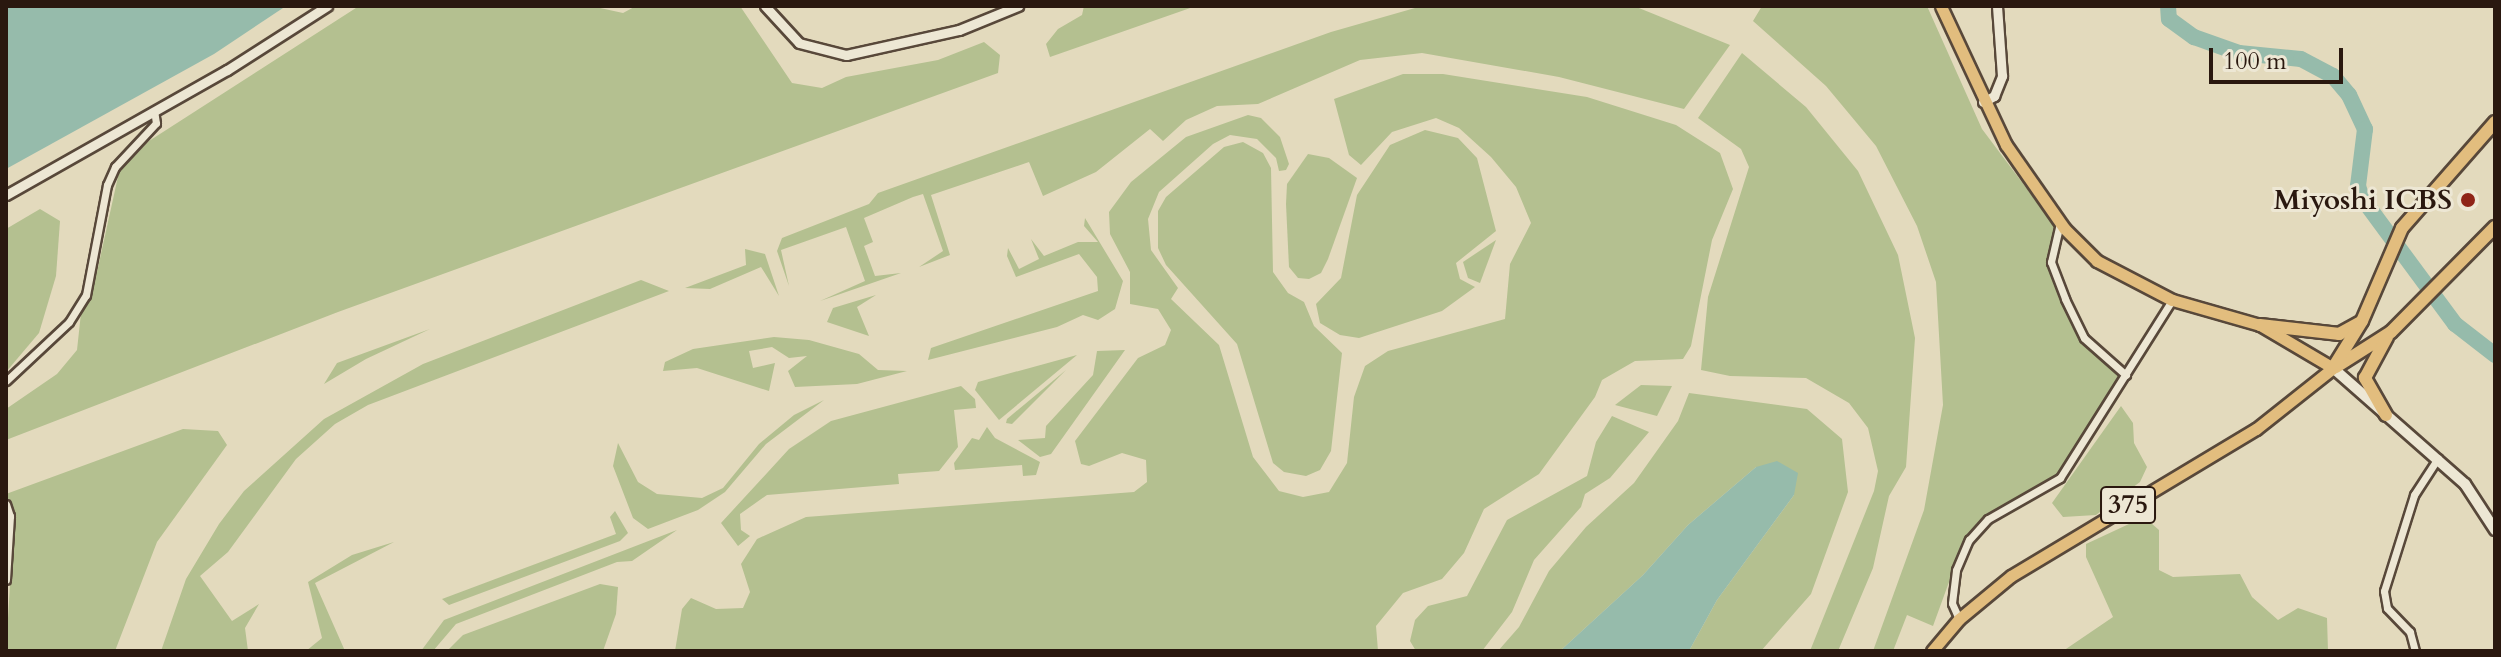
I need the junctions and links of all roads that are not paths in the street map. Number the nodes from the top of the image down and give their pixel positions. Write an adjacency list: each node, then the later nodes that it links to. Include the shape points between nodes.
1 (327, 6): 7 (street)
2 (765, 6): 3 (street, via 799,43 846,55 959,30)
3 (1018, 6)
4 (1941, 6): 6 (highway)
5 (1997, 6): 6 (street, via 2002,76 1994,96)
6 (1983, 102): 10 (highway, via 2031,186)
7 (154, 111): 9 (street); 18 (street, via 156,123 115,167 107,185 86,295 69,322)
8 (2495, 122): 13 (highway, via 2402,228)
9 (6, 195)
10 (2060, 223): 12 (highway, via 2118,276); 17 (street, via 2051,262 2065,299 2084,338)
11 (2495, 227): 15 (highway)
12 (2172, 300): 14 (highway); 17 (street)
13 (2362, 321): 14 (highway, via 2339,334); 16 (highway)
14 (2260, 325): 16 (highway)
15 (2391, 332): 16 (highway); 19 (highway, via 2365,378)
16 (2333, 368): 19 (main road); 24 (highway, 375, via 2256,429 2011,576)
17 (2126, 375): 24 (street, via 2060,478 1988,519 1969,540 1956,570 1952,603)
18 (6, 381)
19 (2386, 415): 20 (main road)
20 (2438, 458): 22 (main road, via 2476,497); 26 (street, via 2414,495 2384,591 2387,608 2410,632)
21 (6, 504): 23 (street)
22 (2495, 530)
23 (6, 580)
24 (1959, 619): 25 (highway, 375)
25 (1932, 651)
26 (2415, 651)

